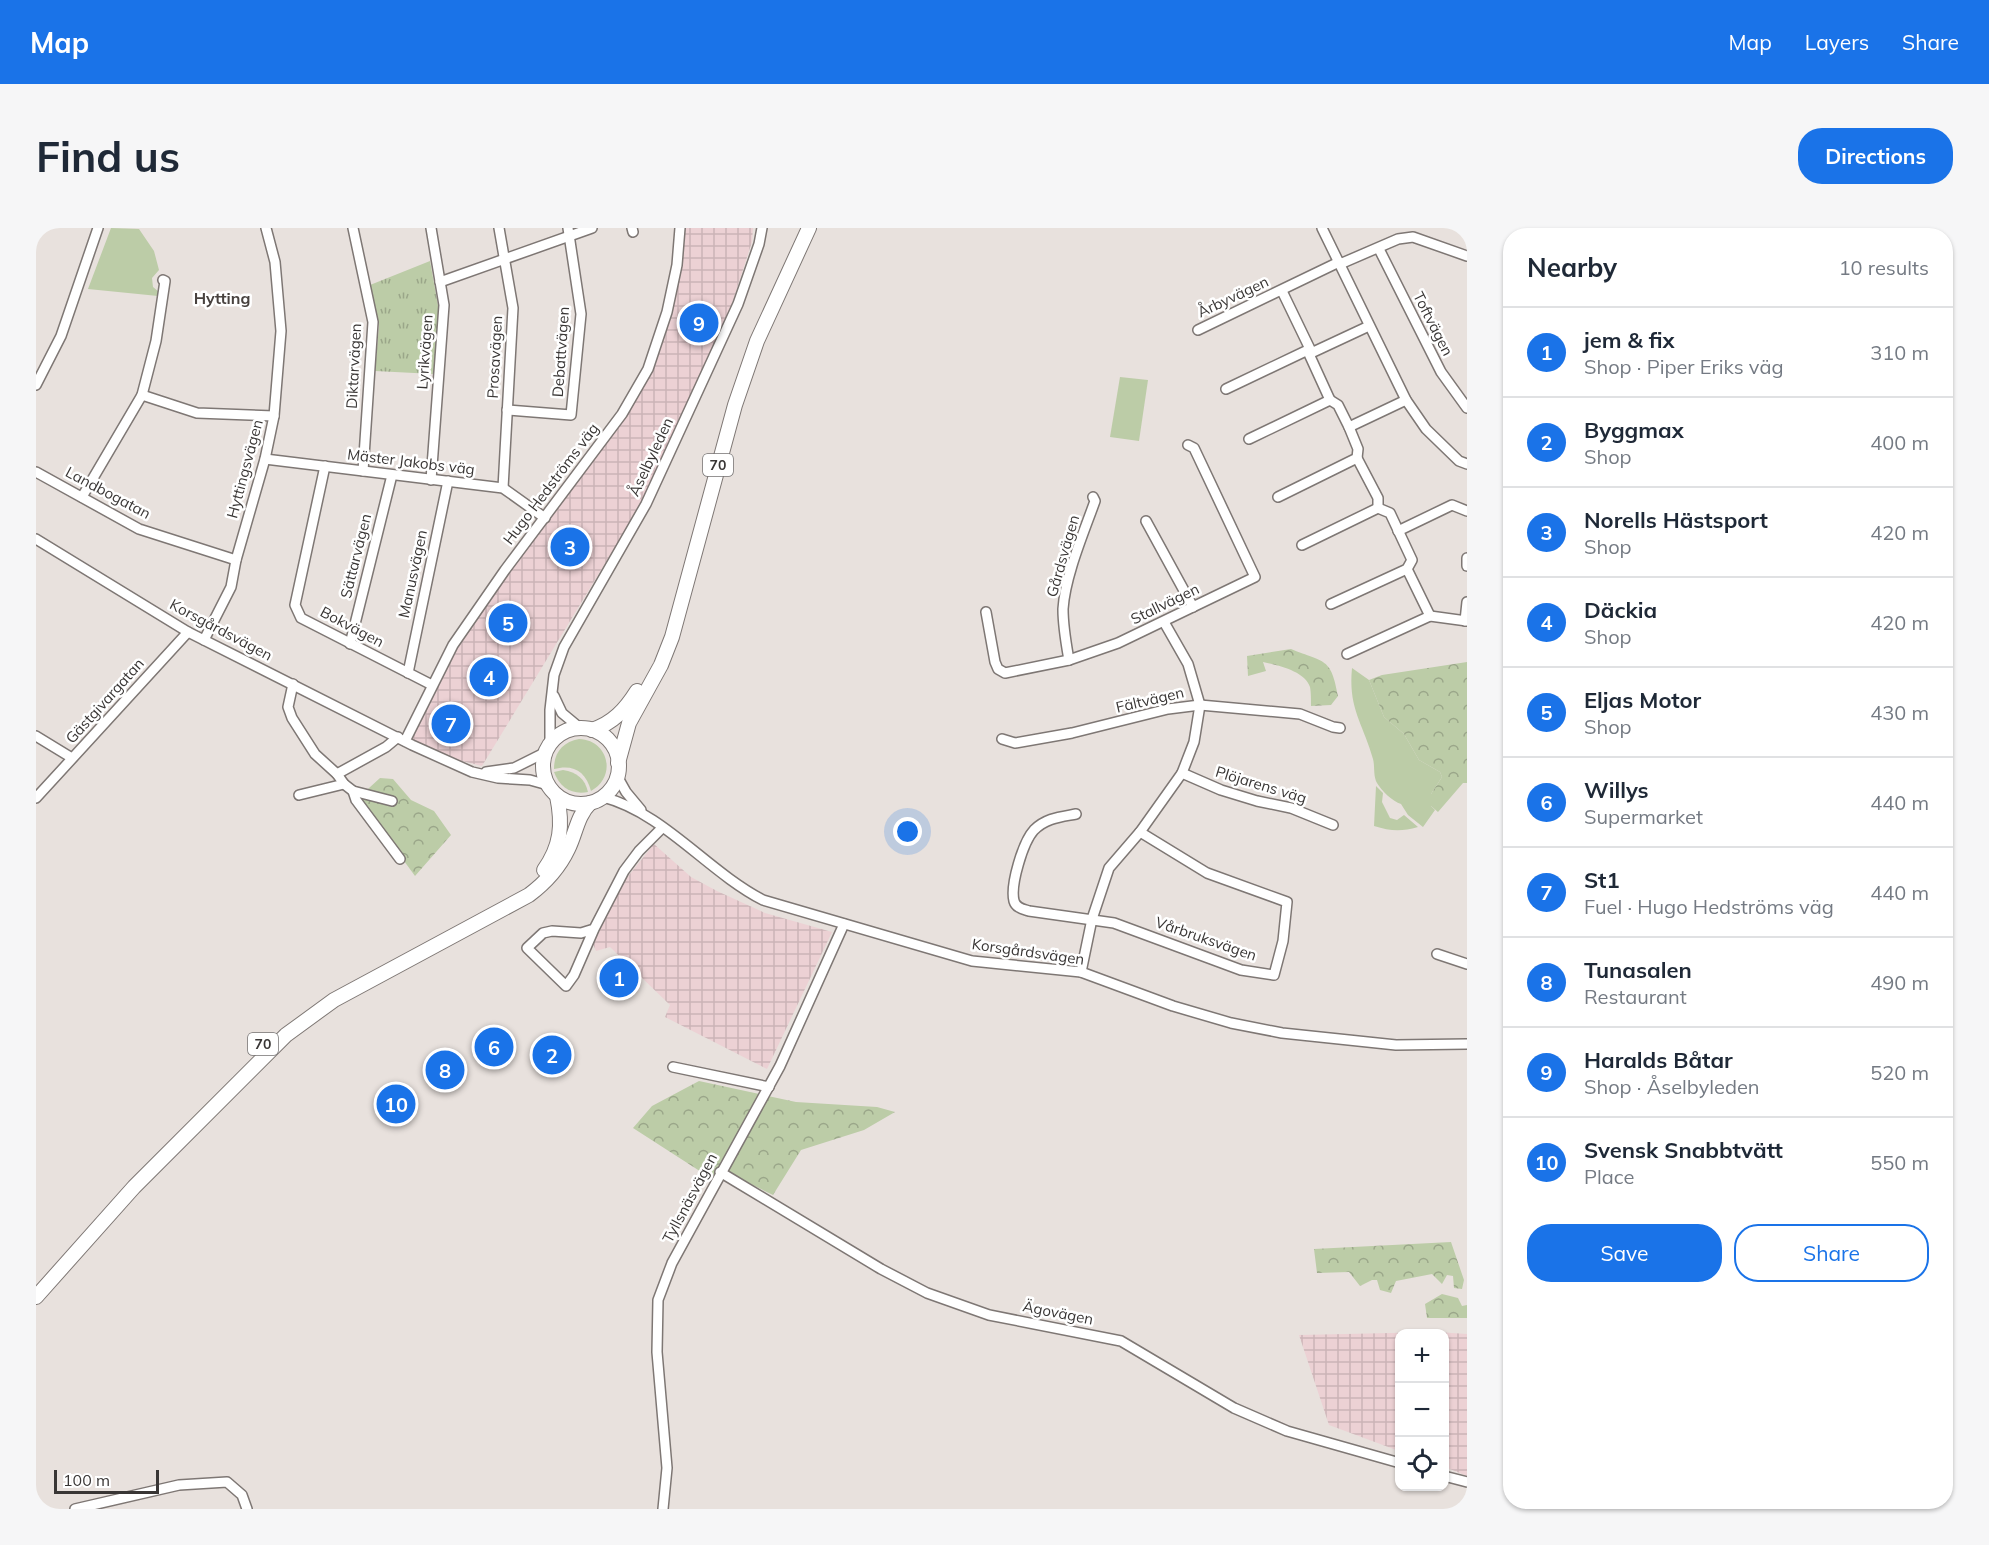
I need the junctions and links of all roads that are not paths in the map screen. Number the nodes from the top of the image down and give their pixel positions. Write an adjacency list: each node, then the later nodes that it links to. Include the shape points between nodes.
1 (98, 228): 23 (street, via 61,336)
2 (266, 228): 30 (street, Hyttingsvägen, via 275,262 281,331)
3 (353, 228): 38 (street, Diktarvägen, via 373,322)
4 (431, 228): 18 (street, Lyrikvägen)
5 (499, 228): 15 (street, Prosavägen)
6 (592, 228): 12 (street)
7 (680, 228): 49 (street, Hugo Hedströms väg, via 668,312 648,369 622,414)
8 (762, 228): 71 (street, Åselbyleden, via 738,304 695,400 646,504 564,647)
9 (800, 228): 74 (highway, 70, via 758,317 726,404 665,632 643,682 625,709 609,723)
10 (809, 228): 80 (highway, 70, via 757,341 735,405 672,637 629,723)
11 (1322, 228): 16 (street)
12 (569, 232): 15 (street); 29 (street, Debattvägen, via 581,314 571,415)
13 (1378, 249): 14 (street, Årbyvägen, via 1413,237); 16 (street, Årbyvägen); 28 (street, Toftvägen, via 1441,372)
14 (1467, 256)
15 (504, 258): 18 (street); 29 (street, Prosavägen, via 513,308)
16 (1340, 263): 19 (street, Årbyvägen); 20 (street)
17 (163, 280): 25 (street, via 156,341)
18 (440, 282): 41 (street, Lyrikvägen, via 444,305)
19 (1282, 291): 21 (street, Årbyvägen); 22 (street, Årbyvägen)
20 (1369, 326): 22 (street); 27 (street)
21 (1198, 330)
22 (1309, 352): 24 (street); 26 (street, Årbyvägen)
23 (36, 385)
24 (1226, 389)
25 (142, 395): 30 (street, via 197,413); 44 (street)
26 (1330, 400): 31 (street, Årbyvägen, via 1338,405); 32 (street)
27 (1406, 400): 31 (street); 36 (street, via 1426,429)
28 (1467, 408)
29 (507, 410): 43 (street, Prosavägen)
30 (274, 416): 35 (street, Hyttingsvägen)
31 (1349, 427): 34 (street, Årbyvägen, via 1358,449)
32 (1249, 439)
33 (1188, 445): 58 (street, Stallvägen, via 1194,448 1255,577)
34 (1357, 458): 46 (street); 47 (street, Årbyvägen, via 1378,498)
35 (265, 459): 37 (street, Mäster Jakobs väg); 54 (street, Hyttingsvägen)
36 (1467, 464)
37 (325, 466): 38 (street, Mäster Jakobs väg); 65 (street, Bokvägen, via 295,606 301,618)
38 (363, 471): 40 (street, Mäster Jakobs väg)
39 (36, 472): 44 (street, Landbogatan)
40 (392, 475): 41 (street, Mäster Jakobs väg); 65 (street, Sättarvägen)
41 (430, 480): 42 (street, Mäster Jakobs väg)
42 (448, 482): 43 (street, Mäster Jakobs väg); 68 (street, Manusvägen)
43 (503, 488): 49 (street, Mäster Jakobs väg)
44 (82, 497): 54 (street, Landbogatan, via 139,529)
45 (1093, 497): 67 (street, Gårdsvägen, via 1063,608)
46 (1278, 497)
47 (1378, 508): 51 (street, Årbyvägen, via 1390,513); 53 (street)
48 (1467, 511): 51 (street, via 1452,505)
49 (545, 518): 70 (street, Hugo Hedströms väg, via 453,645)
50 (1146, 522): 58 (street)
51 (1398, 531): 55 (street, Årbyvägen, via 1412,560)
52 (36, 539): 63 (street, Korsgårdsvägen)
53 (1302, 545)
54 (236, 560): 64 (street, Hyttingsvägen, via 231,586)
55 (1407, 569): 57 (street); 60 (street, Årbyvägen)
56 (1467, 602): 61 (street)
57 (1331, 604)
58 (1193, 607): 62 (street, Stallvägen)
59 (986, 612): 67 (street, Stallvägen, via 998,669 1005,673)
60 (1430, 616): 61 (street); 66 (street)
61 (1466, 621)
62 (1164, 622): 67 (street, Stallvägen); 72 (street, via 1188,664)
63 (188, 632): 64 (street, Korsgårdsvägen); 79 (street, Gästgivargatan)
64 (204, 640): 69 (street, Korsgårdsvägen)
65 (350, 644): 68 (street, Bokvägen)
66 (1347, 654)
67 (1069, 660)
68 (408, 673): 70 (street, Bokvägen)
69 (293, 684): 76 (street, Korsgårdsvägen); 83 (street, via 288,707 292,718 315,754)
70 (432, 685): 76 (street, Hugo Hedströms väg)
71 (552, 691): 74 (street, via 562,713); 78 (street, Åselbyleden)
72 (1200, 705): 73 (street, Fältvägen, via 1300,714); 77 (street, Fältvägen, via 1015,744); 82 (street, via 1194,742)
73 (1340, 728)
74 (586, 729): 78 (highway, 70, via 563,733); 80 (highway, via 608,740 615,750)
75 (36, 736): 79 (street, Gästgivargatan)
76 (402, 739): 81 (street, Korsgårdsvägen); 83 (street)
77 (1002, 739)
78 (548, 748): 81 (street, Korsgårdsvägen, via 514,768); 86 (highway, 70, via 543,769)
79 (72, 758): 88 (street)
80 (618, 769): 89 (highway, 70, via 612,788); 92 (street, Korsgårdsvägen, via 626,792)
81 (472, 772): 86 (street, Korsgårdsvägen, via 536,781)
82 (1182, 773): 93 (street, Plöjarens väg, via 1221,790 1291,808); 95 (street)
83 (337, 774): 84 (street)
84 (344, 784): 85 (street); 87 (street)
85 (353, 790): 90 (street); 96 (street, via 356,800)
86 (553, 790): 89 (highway, via 576,804); 107 (highway, 70, via 561,821 558,846 535,879 330,992 281,1028 129,1180)
87 (299, 795)
88 (36, 798)
89 (597, 800): 92 (street, Korsgårdsvägen, via 624,803); 108 (highway, 70, via 581,815 562,860 529,895 341,996 286,1035 134,1187)
90 (392, 801)
91 (1076, 814): 97 (street, via 1048,819 1033,832 1023,850 1014,901 1029,911)
92 (647, 816): 94 (street, Korsgårdsvägen)
93 (1333, 825)
94 (662, 828): 98 (street, Korsgårdsvägen, via 747,892); 99 (street, via 631,861)
95 (1140, 832): 97 (street, via 1109,868); 97 (street, Vårbruksvägen, via 1207,873 1287,902 1274,975 1241,970 1114,923)
96 (400, 859)
97 (1092, 919): 102 (street)
98 (844, 924): 102 (street, Korsgårdsvägen, via 972,961); 105 (street, Tyllsnäsvägen)
99 (594, 929): 99 (street, via 566,986 527,948 543,933)
100 (1437, 954): 101 (street)
101 (1467, 964)
102 (1081, 972): 103 (street, Korsgårdsvägen, via 1173,1006 1282,1033 1396,1046)
103 (1467, 1044)
104 (673, 1067): 105 (street)
105 (769, 1087): 106 (street, Tyllsnäsvägen)
106 (720, 1172): 109 (street, Ägovägen, via 927,1293 989,1315 1120,1341 1234,1408 1287,1431); 114 (street, Tyllsnäsvägen, via 672,1263 658,1300 657,1352 667,1468)
107 (36, 1284)
108 (36, 1297)
109 (1395, 1462)
110 (1449, 1477): 111 (street)
111 (1467, 1482)
112 (75, 1509): 113 (street, via 179,1485 227,1482 242,1495)
113 (247, 1509)
114 (663, 1509)

